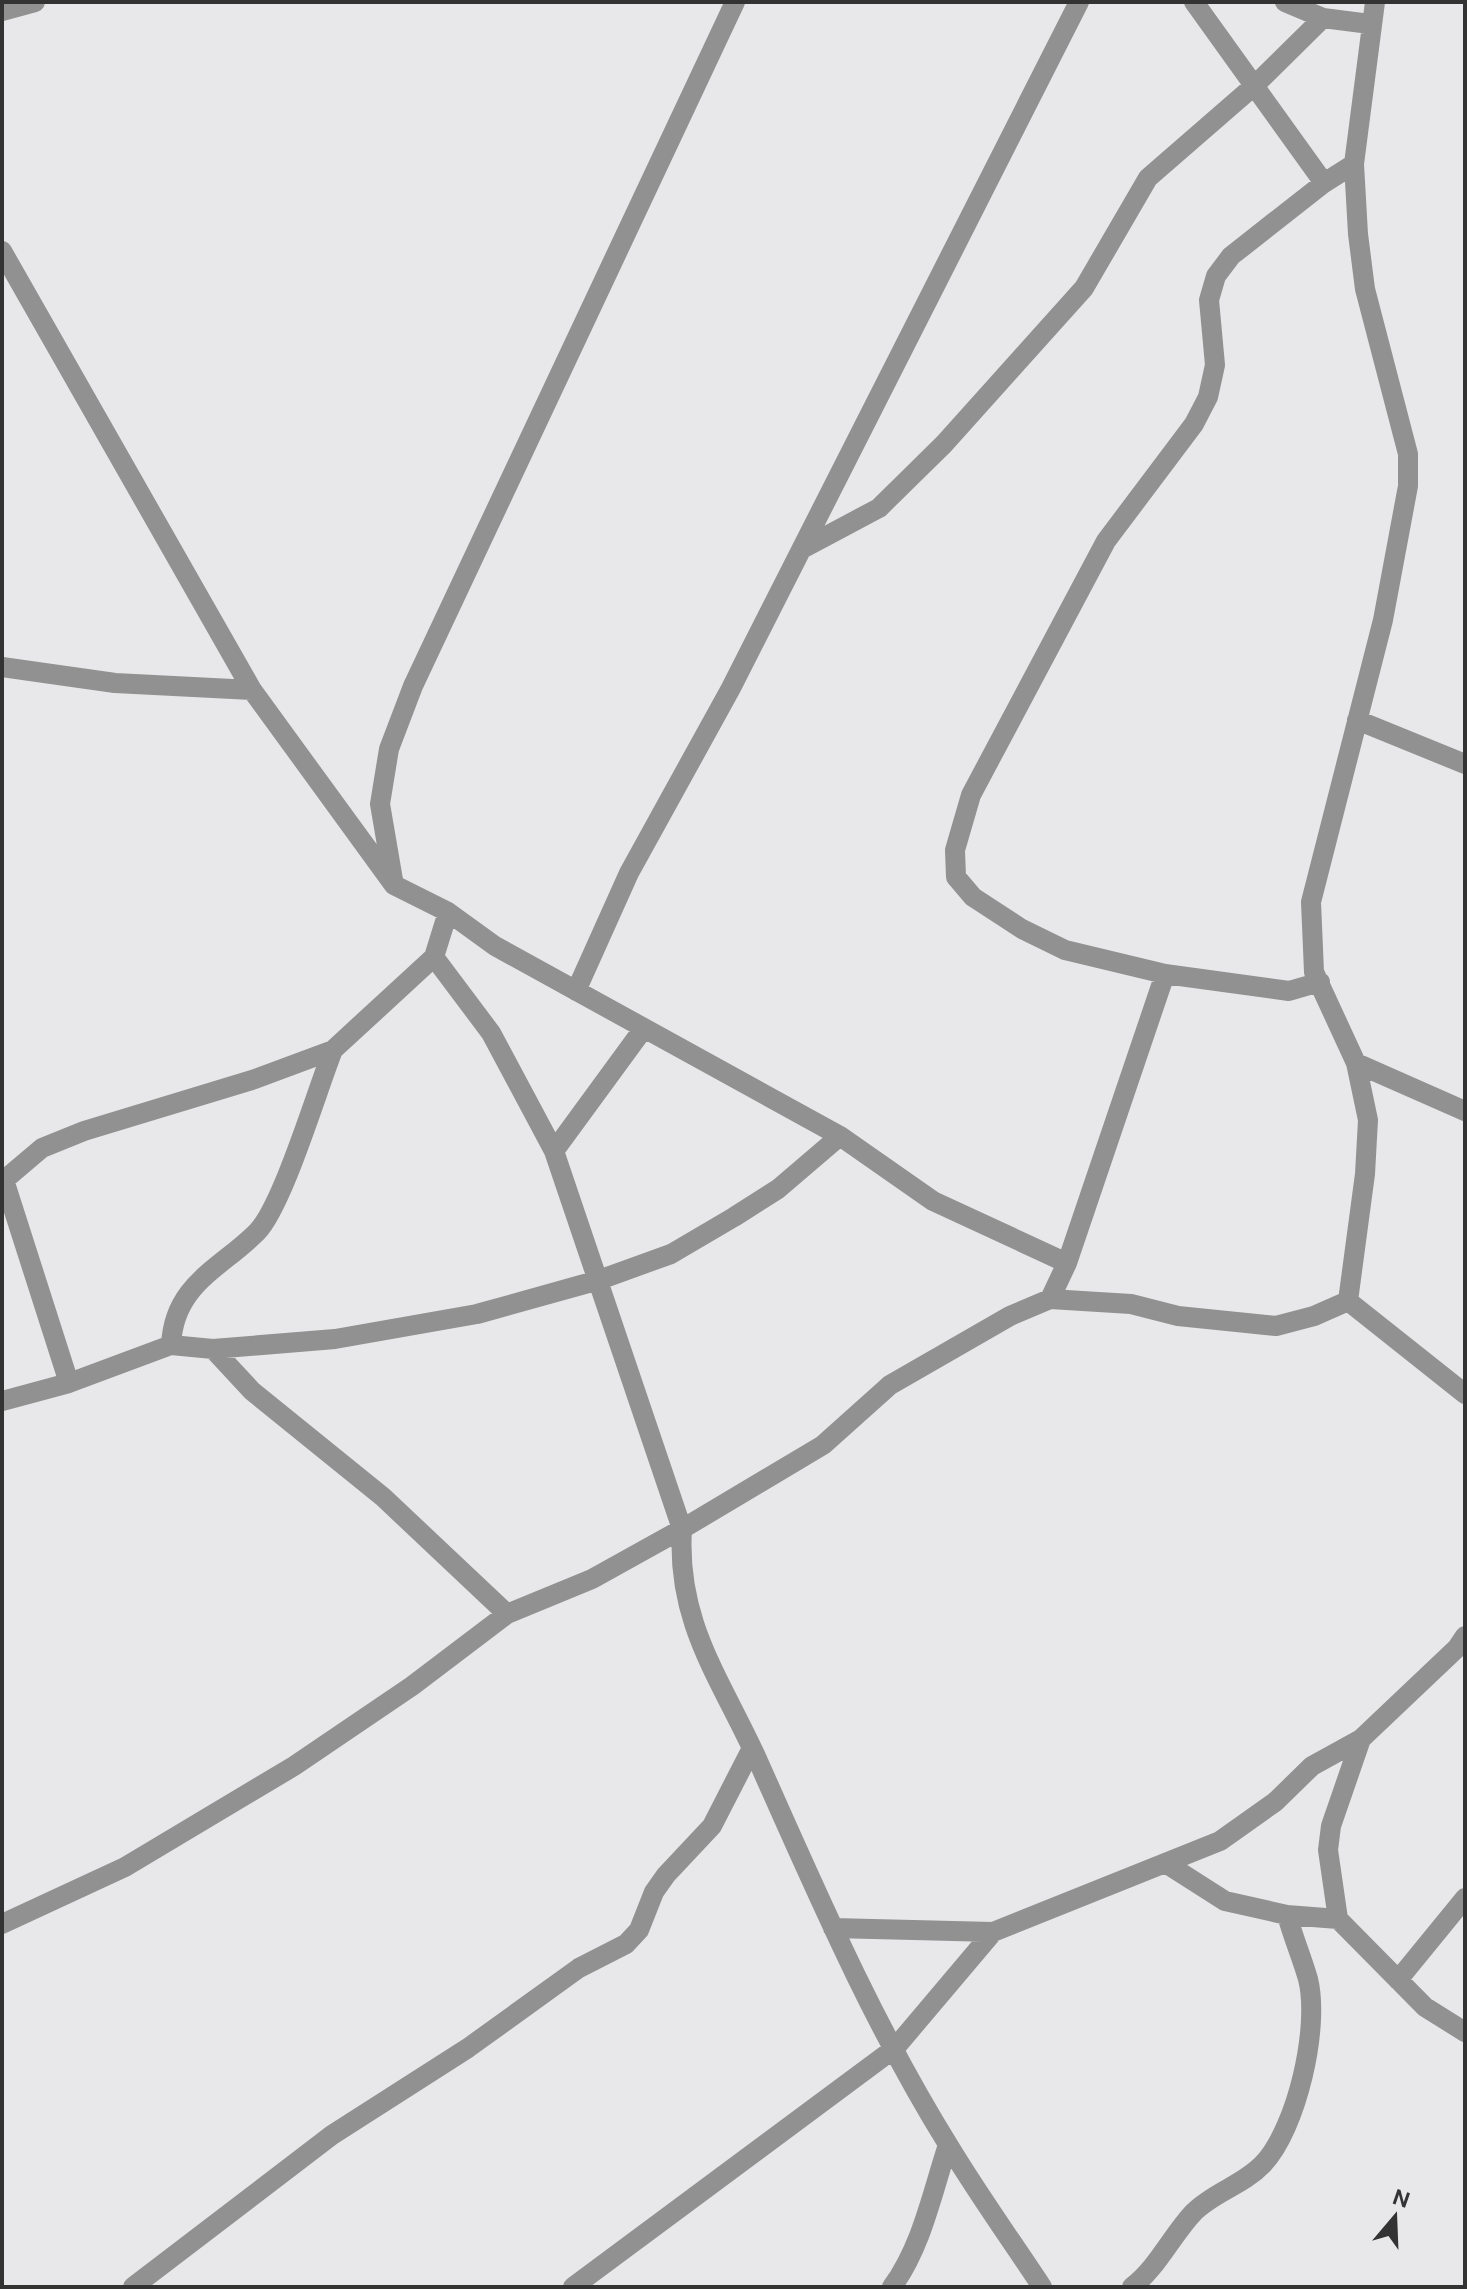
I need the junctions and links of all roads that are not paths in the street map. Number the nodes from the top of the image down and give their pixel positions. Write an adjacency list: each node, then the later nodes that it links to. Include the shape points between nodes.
1 (35, 2): 7 (street)
2 (735, 2): 19 (street, via 394,736 380,804)
3 (1079, 2): 14 (street)
4 (1194, 2): 10 (street)
5 (1285, 2): 8 (street)
6 (1375, 2): 9 (street)
7 (2, 11)
8 (1323, 18): 9 (street); 10 (street)
9 (1370, 24): 11 (street)
10 (1255, 85): 12 (street); 14 (street, via 1148,178 1084,288 944,444 879,508)
11 (1354, 164): 12 (street); 17 (street, via 1365,289 1408,454 1398,550)
12 (1324, 183): 22 (street, via 1231,256 1216,276 1209,300 1215,365 1208,397 1194,424 1106,541 971,795 955,850 956,877 964,887 1022,929 1065,950)
13 (2, 251): 16 (street)
14 (802, 549): 24 (street, via 629,873)
15 (3, 668): 16 (street, via 115,683)
16 (252, 690): 19 (street)
17 (1357, 720): 18 (street); 23 (street, via 1311,902 1314,972)
18 (1465, 764)
19 (394, 885): 20 (street)
20 (448, 912): 21 (street); 24 (street, via 495,946)
21 (434, 957): 26 (street); 30 (street, via 491,1033)
22 (1165, 974): 23 (street, via 1289,991); 32 (street)
23 (1320, 982): 27 (street)
24 (576, 991): 25 (street)
25 (644, 1028): 29 (street); 30 (street)
26 (333, 1050): 31 (street, via 84,1131 42,1148); 36 (street, via 280,1192 259,1231 215,1263 186,1297 172,1325)
27 (1356, 1063): 28 (street); 35 (street, via 1368,1120)
28 (1465, 1111)
29 (840, 1136): 32 (street, via 933,1201); 33 (street, via 778,1189 734,1217 671,1254)
30 (554, 1151): 33 (street)
31 (4, 1182): 38 (street)
32 (1067, 1263): 34 (street)
33 (599, 1280): 37 (street, via 477,1314 335,1339); 41 (street)
34 (1050, 1299): 35 (street, via 1131,1304 1178,1316 1276,1326); 41 (street, via 890,1385 823,1445)
35 (1348, 1301): 39 (street)
36 (171, 1345): 37 (street); 38 (street)
37 (213, 1349): 42 (street, via 252,1391 383,1497)
38 (69, 1383): 40 (street)
39 (1465, 1394)
40 (2, 1401)
41 (682, 1529): 42 (street, via 592,1579); 45 (street, via 680,1565 691,1620)
42 (507, 1614): 50 (street, via 294,1766 125,1867)
43 (1465, 1636): 44 (street)
44 (1361, 1739): 46 (street, via 1312,1766 1275,1802 1220,1841); 49 (street, via 1331,1826 1328,1850)
45 (752, 1748): 51 (street); 57 (street, via 712,1826 666,1875 639,1930 626,1944 579,1968 468,2048 332,2135)
46 (1167, 1864): 48 (street, via 1225,1901); 52 (street)
47 (1465, 1898): 53 (street)
48 (1287, 1915): 49 (street); 61 (street, via 1308,1980 1311,2021 1292,2114 1280,2144 1245,2181 1192,2214)
49 (1338, 1919): 53 (street)
50 (2, 1924)
51 (833, 1928): 52 (street); 55 (street)
52 (993, 1932): 55 (street)
53 (1398, 1980): 54 (street, via 1425,2007)
54 (1465, 2032)
55 (895, 2048): 56 (street); 58 (street)
56 (948, 2145): 59 (street, via 920,2234); 60 (street)
57 (133, 2287)
58 (573, 2287)
59 (892, 2287)
60 (1042, 2287)
61 (1132, 2287)

